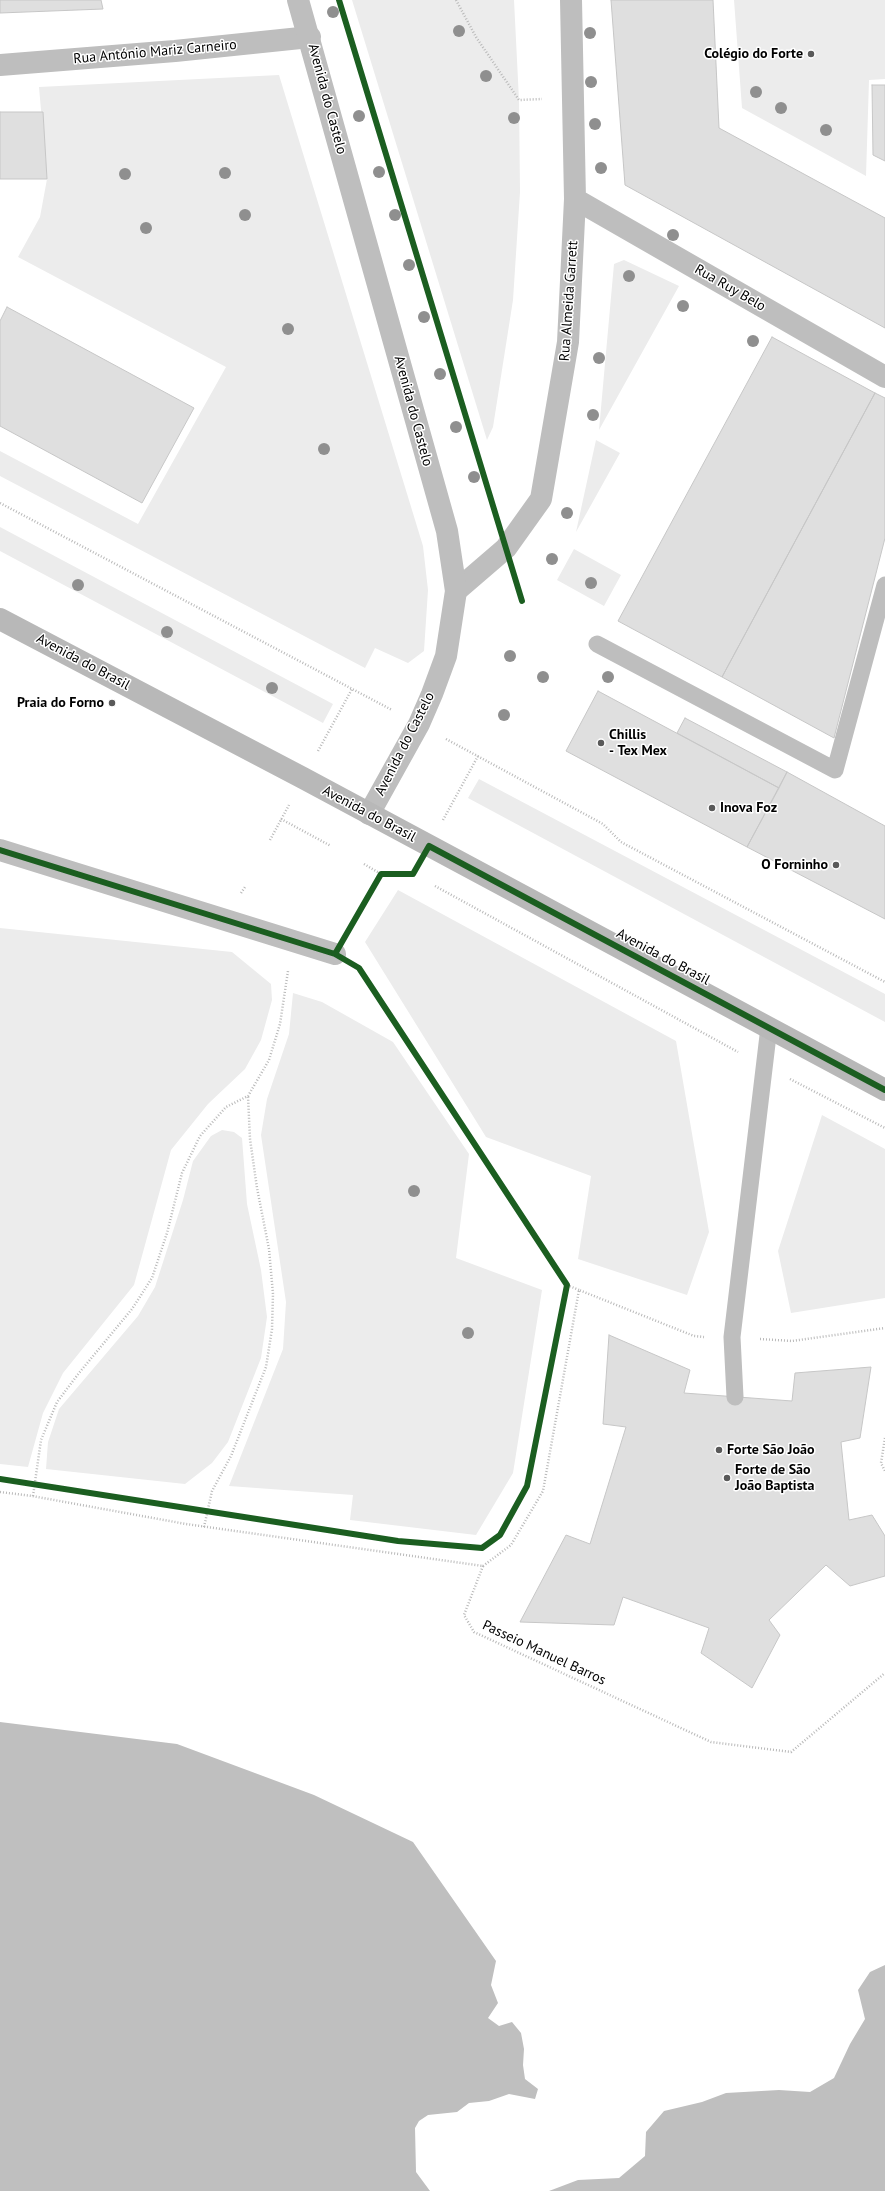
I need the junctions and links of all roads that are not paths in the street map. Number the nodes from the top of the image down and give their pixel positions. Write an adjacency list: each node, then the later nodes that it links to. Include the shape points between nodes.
1 (298, 0): 3 (street, Avenida do Castelo)
2 (571, 0): 5 (street, Rua Almeida Garrett)
3 (310, 37): 4 (street, Rua António Mariz Carneiro); 8 (street, Avenida do Castelo, via 447,531)
4 (0, 65)
5 (575, 199): 6 (street, Rua Ruy Belo); 8 (street, Rua Almeida Garrett, via 568,342 541,499 506,548)
6 (885, 377)
7 (885, 585): 10 (lane, via 835,770)
8 (456, 591): 11 (street, Avenida do Castelo, via 446,656 432,694 419,724)
9 (0, 619): 11 (main road, Avenida do Brasil)
10 (597, 644)
11 (369, 814): 14 (main road, Avenida do Brasil)
12 (0, 850): 13 (street)
13 (335, 954)
14 (769, 1027): 15 (main road, Avenida do Brasil); 16 (lane, via 732,1337)
15 (885, 1090)
16 (735, 1397)

